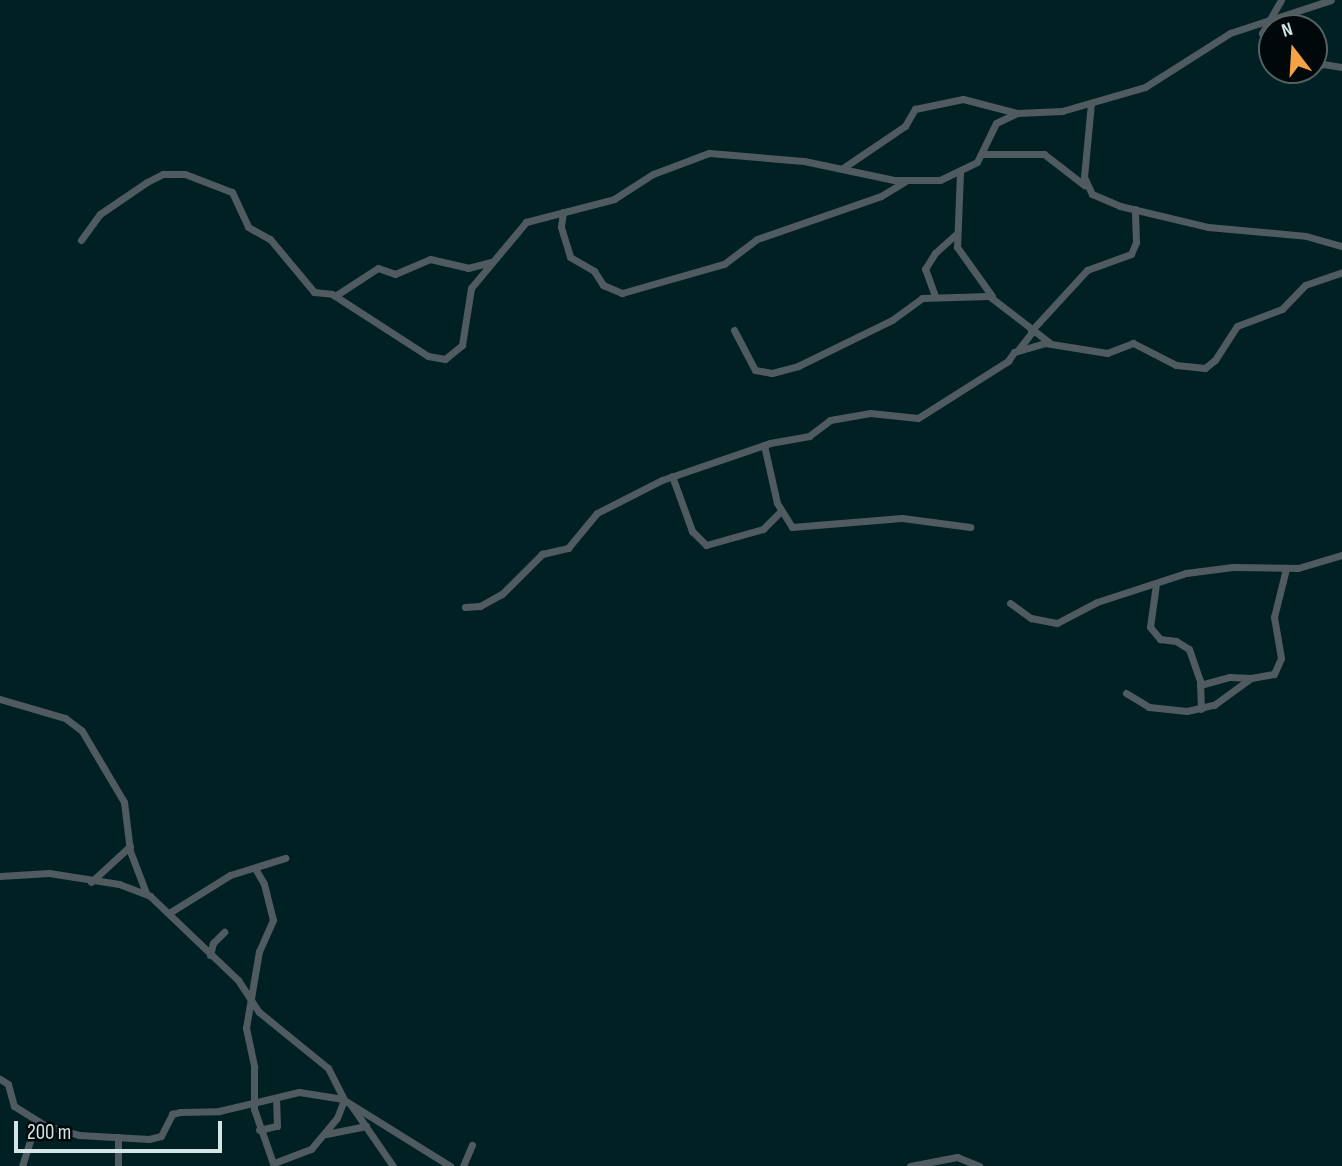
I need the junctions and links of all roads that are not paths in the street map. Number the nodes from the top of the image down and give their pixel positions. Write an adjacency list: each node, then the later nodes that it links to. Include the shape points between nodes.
1 (1332, 0): 2 (street)
2 (1280, 14)
3 (1258, 22): 4 (street, via 1222,38 1162,79)
4 (1091, 103): 5 (street, via 1062,111); 10 (street)
5 (1017, 113): 6 (street, via 996,123); 7 (street, via 962,99 912,110 905,126)
6 (984, 154): 8 (street); 10 (street, via 1044,154)
7 (843, 168): 9 (street); 12 (street, via 709,153 653,174 614,199)
8 (960, 173): 9 (street, via 934,181); 13 (street)
9 (911, 180): 12 (street, via 881,196 757,239 724,264 622,293 603,285 594,271 570,257 561,227)
10 (1085, 186): 11 (street, via 1112,204)
11 (1135, 209): 15 (street, via 1208,227 1306,236); 22 (street, via 1136,242 1131,254 1087,270)
12 (563, 212): 16 (street, via 523,224)
13 (956, 234): 19 (street, via 925,269); 20 (street, via 961,257)
14 (81, 240): 18 (street, via 100,214 147,182 163,174 186,174 232,192 248,227 270,239 312,291)
15 (1342, 246)
16 (491, 262): 18 (street, via 468,268 430,259 396,274 378,268); 18 (street, via 471,288 462,345 445,359 428,356)
17 (1340, 274): 23 (street, via 1305,285 1282,309 1237,326 1205,368 1176,365 1133,342 1107,354)
18 (335, 296)
19 (935, 296): 20 (street); 21 (street, via 922,298 892,320 798,366 772,373 755,370)
20 (993, 297): 22 (street)
21 (734, 330)
22 (1032, 331): 23 (street); 24 (street)
23 (1051, 343): 24 (street)
24 (1018, 350): 25 (street, via 918,418 862,415 830,420 806,438)
25 (764, 445): 26 (street); 27 (street)
26 (672, 476): 27 (street, via 692,531 706,545 763,529); 33 (street, via 606,507 568,548 542,554 502,593 480,606)
27 (780, 512): 28 (street, via 792,527 902,518)
28 (970, 527)
29 (1342, 555): 30 (street)
30 (1286, 569): 31 (street, via 1212,568); 34 (street, via 1274,617 1279,668 1272,676)
31 (1156, 584): 32 (street, via 1097,602 1057,623 1040,622); 35 (street, via 1150,627 1160,639 1187,646)
32 (1010, 603)
33 (465, 607)
34 (1251, 678): 35 (street, via 1230,677); 38 (street, via 1230,696)
35 (1200, 685): 38 (street)
36 (1126, 693): 38 (street, via 1168,712)
37 (0, 699): 39 (street, via 75,722 124,802)
38 (1201, 709)
39 (130, 846): 43 (street); 44 (street)
40 (285, 858): 41 (street)
41 (256, 870): 45 (street, via 230,875); 48 (street, via 273,920 263,939)
42 (0, 876): 43 (street, via 49,873)
43 (91, 882): 44 (street)
44 (146, 893): 45 (street)
45 (169, 913): 47 (street)
46 (224, 932): 47 (street, via 213,943)
47 (210, 955): 48 (street, via 238,979)
48 (248, 996): 51 (street, via 246,1028); 52 (street, via 259,1012 328,1068)
49 (0, 1079): 53 (street, via 8,1084 14,1106)
50 (276, 1098): 51 (street); 52 (street, via 299,1092); 55 (street, via 278,1126)
51 (255, 1100): 55 (street); 57 (street, via 219,1111 172,1114 156,1138)
52 (346, 1101): 54 (street); 56 (street); 63 (street)
53 (36, 1122): 57 (street, via 79,1135); 60 (street)
54 (366, 1126): 56 (street); 62 (street)
55 (259, 1130): 59 (street)
56 (322, 1136): 59 (street, via 306,1154)
57 (118, 1137): 61 (street)
58 (472, 1145): 64 (street)
59 (274, 1165)
60 (22, 1166)
61 (118, 1166)
62 (393, 1166)
63 (450, 1166)
64 (463, 1166)
65 (910, 1166): 66 (street, via 957,1157)
66 (979, 1166)

